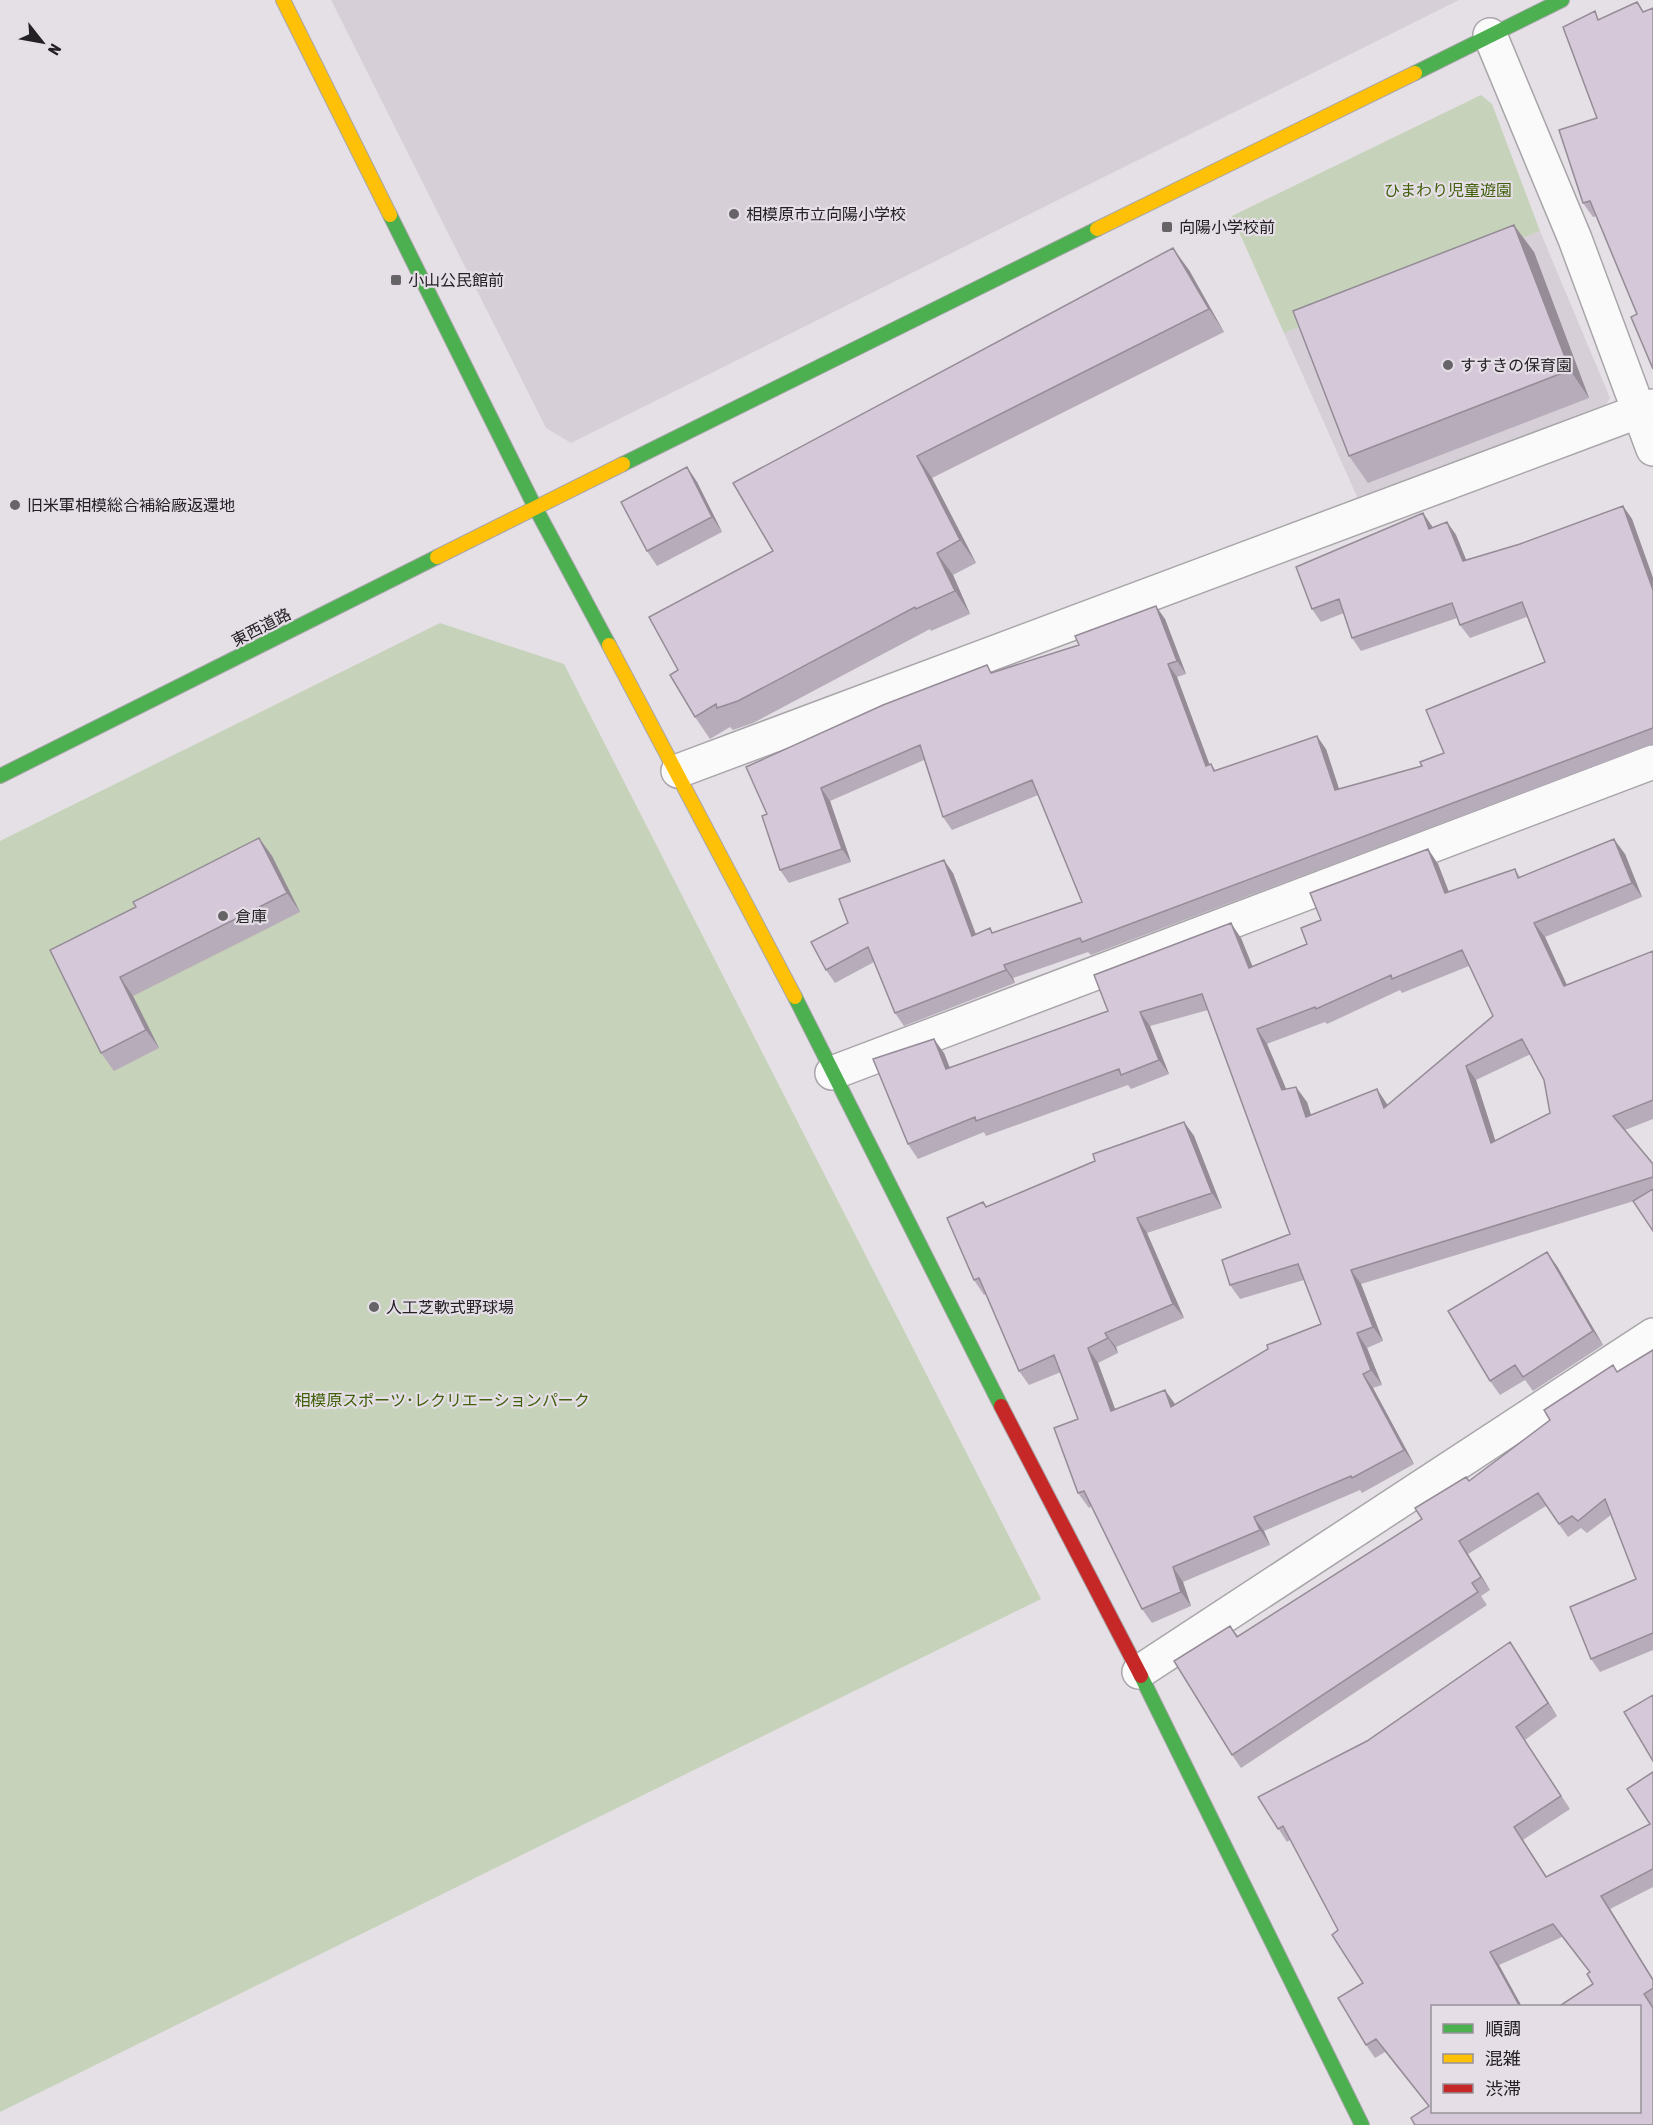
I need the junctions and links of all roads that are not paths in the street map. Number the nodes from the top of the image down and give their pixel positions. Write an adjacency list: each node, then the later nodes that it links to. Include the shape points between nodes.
1 (283, 0): 6 (street)
2 (1562, 0): 3 (street, 東西道路)
3 (1490, 35): 4 (street); 6 (street, 東西道路)
4 (1646, 409): 5 (street); 8 (street)
5 (1653, 449)
6 (536, 509): 8 (street); 9 (street, 東西道路)
7 (1653, 762): 10 (street)
8 (678, 771): 10 (street)
9 (0, 776)
10 (832, 1073): 12 (street)
11 (1653, 1335): 12 (street)
12 (1139, 1672): 13 (street)
13 (1362, 2125)

